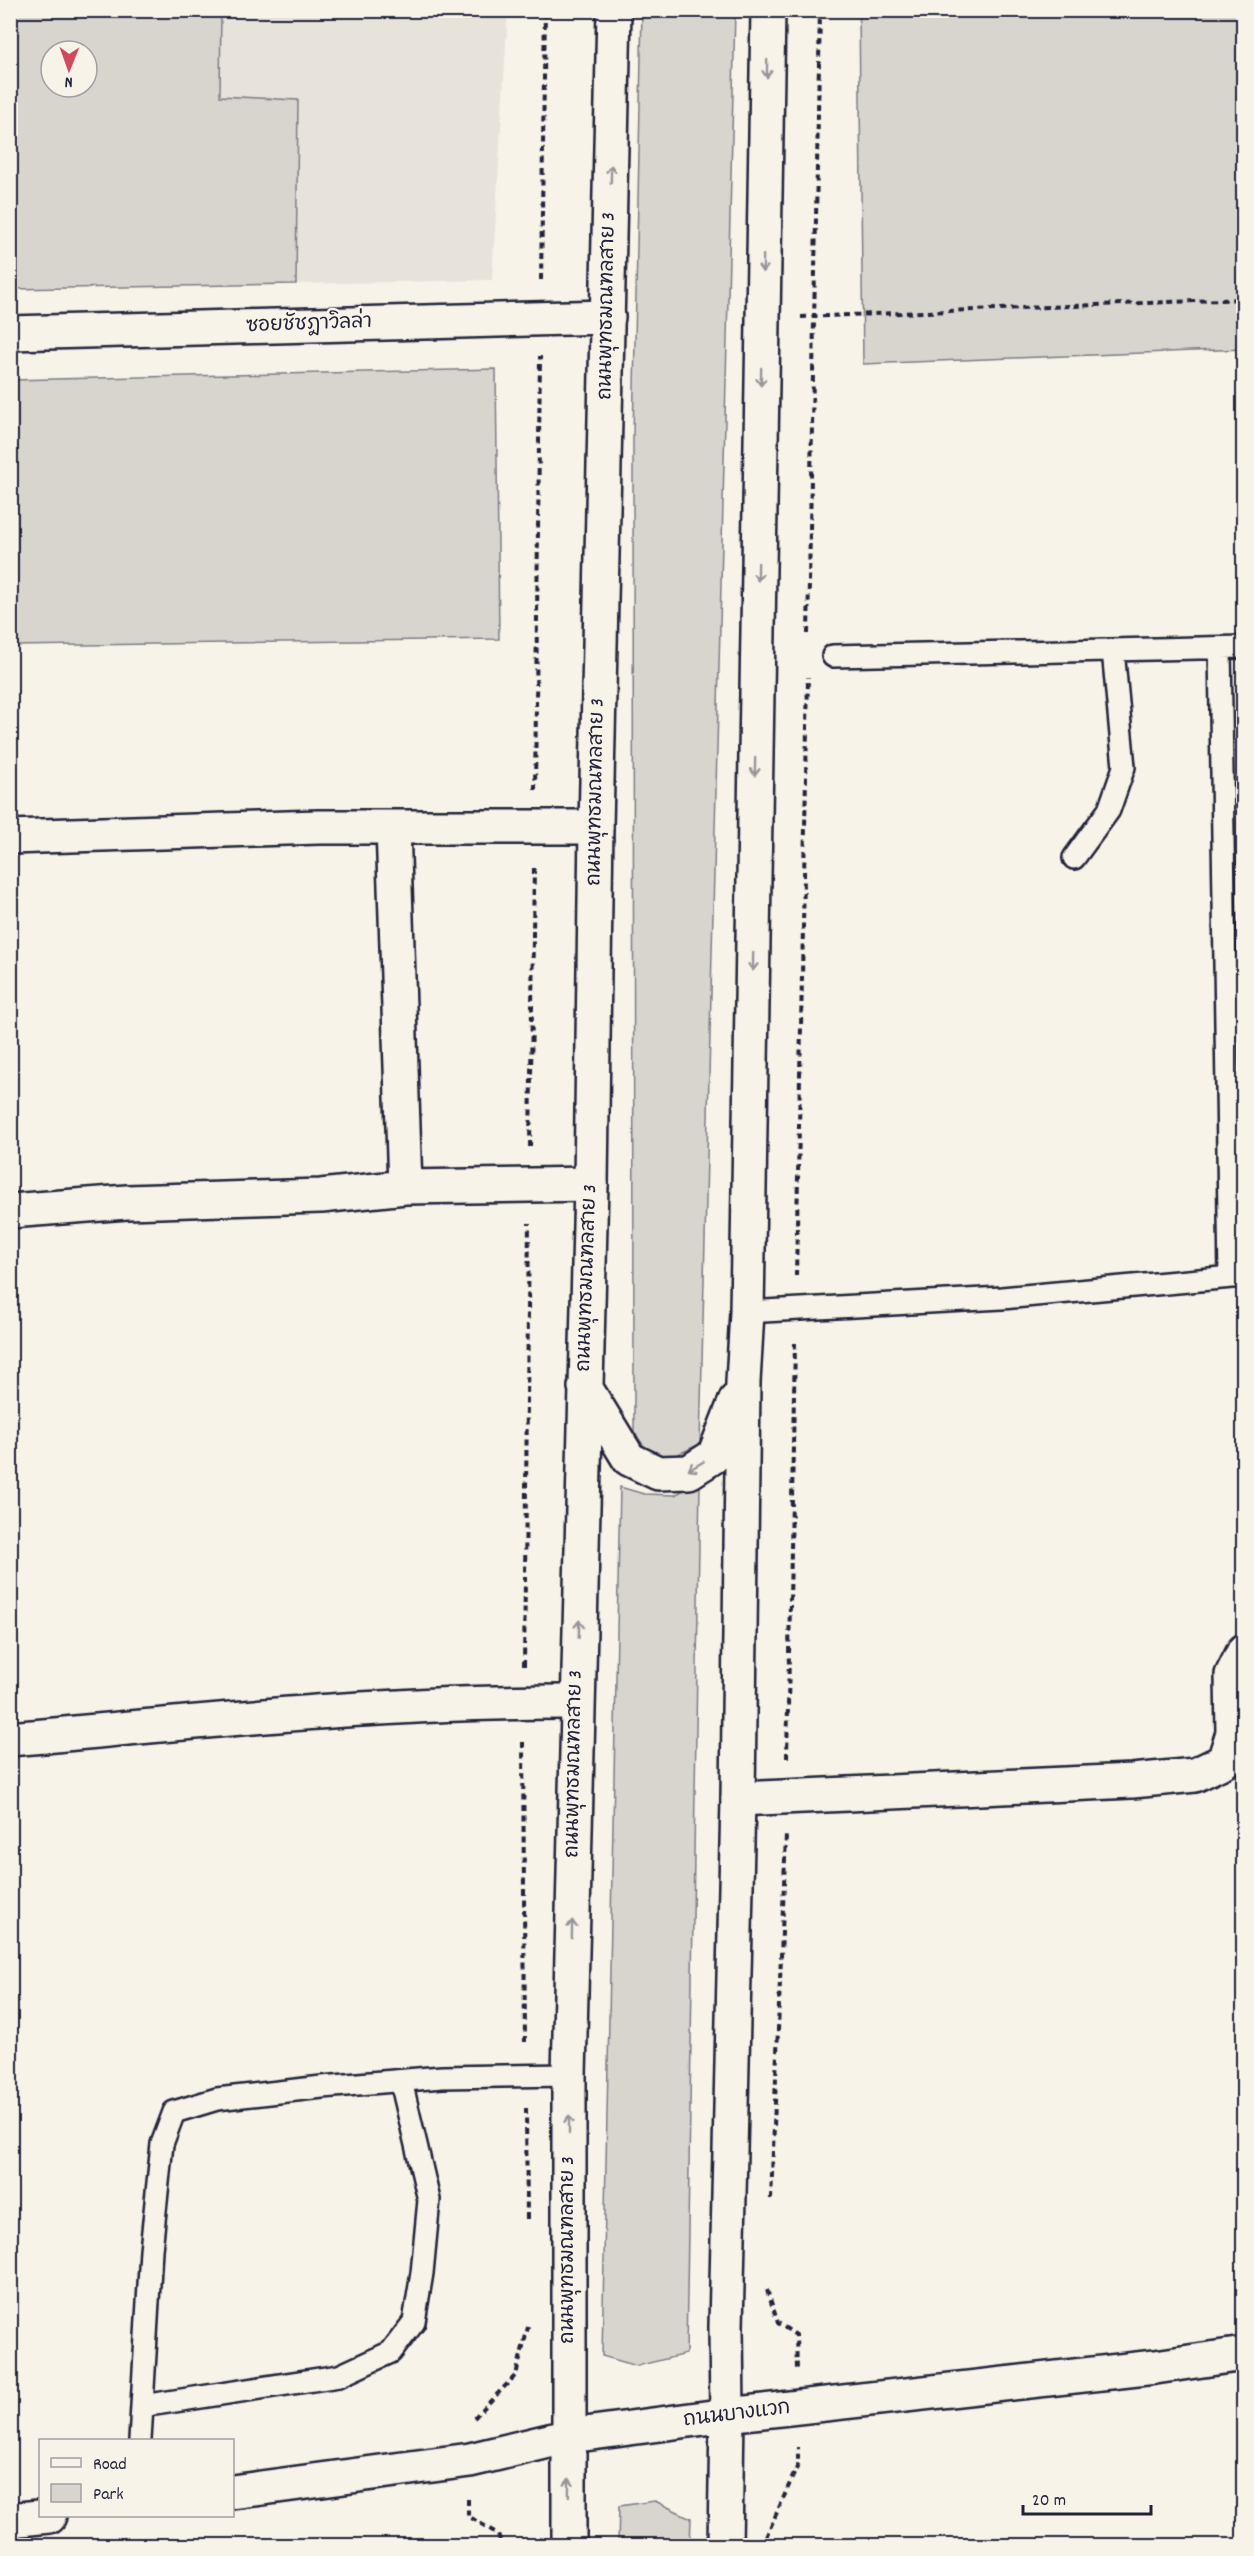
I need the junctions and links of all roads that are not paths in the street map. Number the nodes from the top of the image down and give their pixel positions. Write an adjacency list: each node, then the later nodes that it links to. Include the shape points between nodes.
1 (614, 10): 3 (main road, ถนนพุทธมณฑลสาย 3, one-way to 1)
2 (768, 10): 17 (main road, one-way to 17)
3 (608, 317): 4 (main road, ซอยชัชฎาวิลล่า); 10 (main road, ถนนพุทธมณฑลสาย 3)
4 (10, 333)
5 (1244, 647): 6 (lane)
6 (1220, 648): 7 (lane); 16 (lane)
7 (1113, 650): 8 (lane); 12 (lane, via 1124,768 1108,810)
8 (833, 656)
9 (393, 827): 10 (main road); 11 (main road); 14 (main road)
10 (596, 827): 13 (main road, ถนนพุทธมณฑลสาย 3)
11 (10, 837)
12 (1074, 858)
13 (591, 1184): 14 (main road); 19 (main road, ถนนพุทธมณฑลสาย 3)
14 (405, 1187): 15 (main road, via 321,1196 128,1202)
15 (10, 1211)
16 (1237, 1277): 17 (lane, via 1002,1298)
17 (747, 1312): 18 (main road)
18 (743, 1382): 19 (main road, one-way to 19, via 714,1456 689,1472 658,1473 629,1459); 23 (main road)
19 (585, 1387): 21 (main road, ถนนพุทธมณฑลสาย 3, one-way to 19)
20 (1244, 1651): 23 (main road, via 1232,1675 1233,1733 1224,1761 1195,1774 1132,1781)
21 (577, 1702): 22 (main road, via 524,1701 309,1713); 24 (main road, ถนนพุทธมณฑลสาย 3, one-way to 21)
22 (10, 1739)
23 (738, 1799): 28 (main road, via 726,2327)
24 (569, 2075): 25 (lane); 29 (main road, ถนนพุทธมณฑลสาย 3, one-way to 24)
25 (401, 2081): 27 (lane, via 217,2099 174,2112 162,2144); 27 (lane, via 429,2200 414,2322 392,2352 339,2376)
26 (1244, 2354): 28 (main road, ถนนบางแวก)
27 (142, 2406): 30 (lane)
28 (728, 2415): 29 (main road, ถนนบางแวก); 35 (main road)
29 (570, 2436): 31 (main road, ถนนบางแวก, via 470,2460); 34 (main road, ถนนพุทธมณฑลสาย 3, one-way to 29)
30 (140, 2439)
31 (234, 2492)
32 (39, 2517): 33 (main road)
33 (10, 2520)
34 (569, 2546)
35 (724, 2546)

